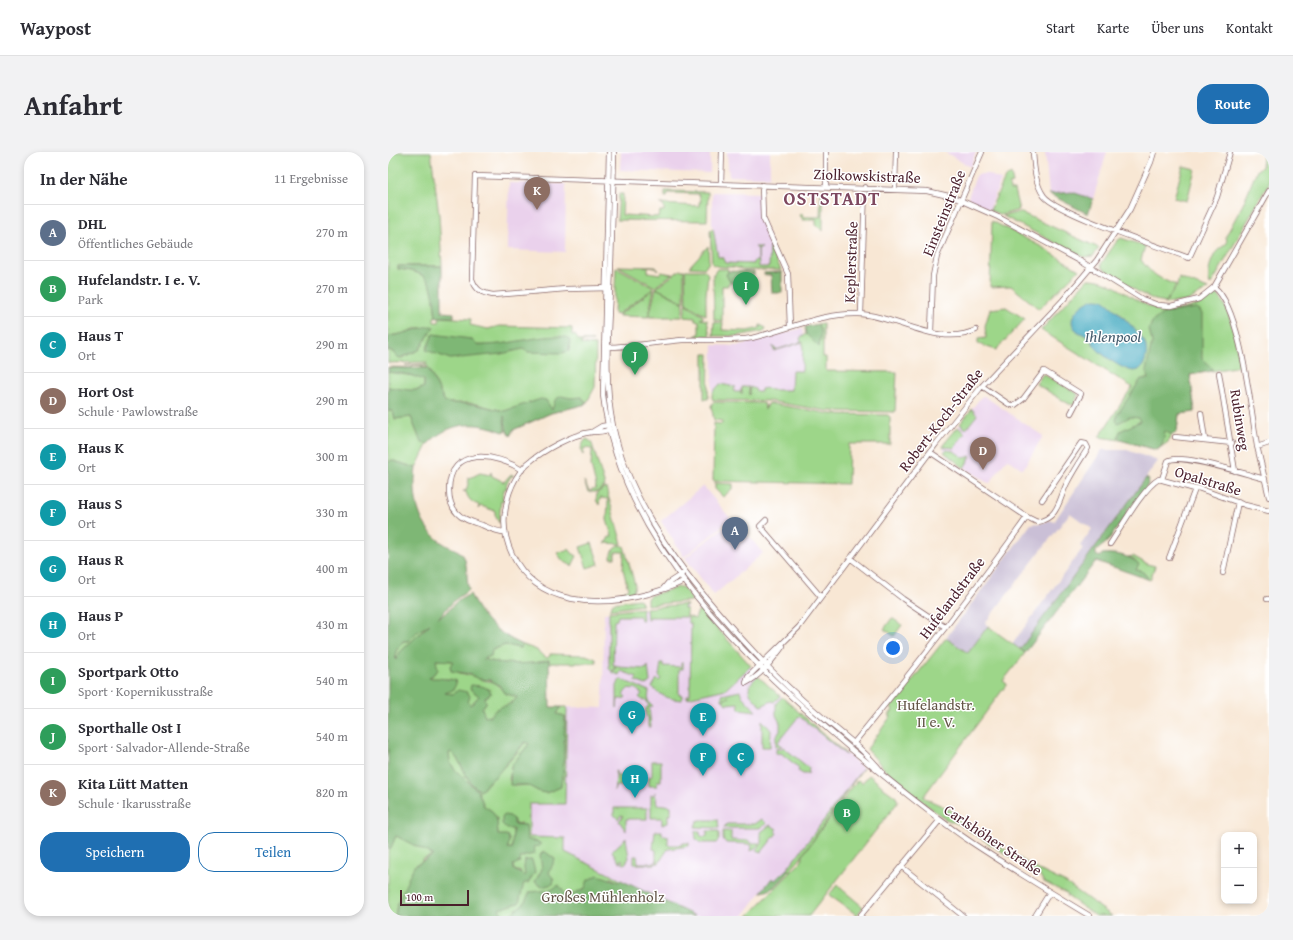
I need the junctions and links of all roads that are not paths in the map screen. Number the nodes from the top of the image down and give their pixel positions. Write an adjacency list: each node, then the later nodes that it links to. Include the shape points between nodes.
1 (609, 152): 10 (street)
2 (614, 152): 10 (street)
3 (722, 152): 11 (street)
4 (826, 152): 13 (street)
5 (896, 152): 15 (street)
6 (982, 152): 17 (street, Einsteinstraße)
7 (1033, 152): 18 (street, via 1038,183 1049,201)
8 (1154, 152): 18 (street, Robert-Koch-Straße, via 1142,184)
9 (1230, 152): 18 (street, via 1217,197 1189,258)
10 (611, 180): 11 (street, Ziolkowskistraße); 21 (street); 21 (street, Ziolkowskistraße, via 475,176 472,279 474,286 481,292 493,295)
11 (721, 183): 12 (street, Ziolkowskistraße)
12 (762, 185): 13 (street, Ziolkowskistraße); 23 (street, via 763,218 788,274)
13 (826, 186): 14 (street, Ziolkowskistraße)
14 (865, 187): 15 (street, Ziolkowskistraße); 22 (street, Keplerstraße)
15 (895, 188): 17 (street, Ziolkowskistraße, via 931,191)
16 (1269, 191): 20 (street)
17 (961, 201): 19 (street, Ziolkowskistraße); 25 (street, Einsteinstraße, via 935,264)
18 (1117, 231): 19 (street, Robert-Koch-Straße)
19 (1091, 267): 20 (street, Ziolkowskistraße, via 1142,299 1163,306 1178,306 1192,302); 29 (street, Robert-Koch-Straße)
20 (1214, 287): 40 (street, via 1223,295 1236,330)
21 (608, 288): 26 (street); 27 (street)
22 (861, 314): 23 (street, via 834,315); 25 (street)
23 (790, 326): 27 (street, via 742,339 682,340)
24 (976, 330): 25 (street, via 950,334)
25 (931, 332)
26 (603, 347): 27 (street); 32 (street, via 603,395)
27 (609, 347): 33 (street, via 608,382)
28 (1220, 373): 38 (street, Rubinweg)
29 (982, 386): 30 (street, via 1012,406 1018,404 1044,371 1081,394); 41 (street, Robert-Koch-Straße)
30 (1071, 413)
31 (1201, 413): 37 (street)
32 (607, 424): 33 (street); 34 (street); 35 (street)
33 (613, 425): 34 (street); 61 (street, via 622,458 636,491 658,530)
34 (608, 430): 35 (street); 60 (street, via 616,460 632,497 652,533)
35 (592, 432): 42 (street, via 551,448)
36 (1175, 437): 37 (street)
37 (1204, 440): 38 (street)
38 (1232, 443): 43 (street, Rubinweg)
39 (1269, 443): 40 (street)
40 (1258, 447): 46 (street)
41 (930, 452): 53 (street); 57 (street, Robert-Koch-Straße)
42 (522, 470): 55 (street, via 507,500); 55 (street, via 491,457 476,456 461,463 449,481 449,496 456,513 466,520)
43 (1235, 472): 45 (street, via 1202,462 1172,458 1166,464); 46 (street)
44 (1059, 476): 47 (street); 47 (street, via 1081,443 1086,444 1088,448); 50 (street)
45 (1162, 479): 48 (street, Opalstraße); 56 (street, via 1155,481)
46 (1264, 479): 49 (street)
47 (1068, 482): 53 (street, via 1053,515 1037,522)
48 (1195, 489): 51 (street, Opalstraße); 58 (street)
49 (1269, 497)
50 (1042, 500)
51 (1238, 502): 52 (street, Opalstraße); 59 (street)
52 (1269, 511)
53 (1027, 517): 65 (street, Hufelandstraße)
54 (766, 520): 64 (street, via 760,526)
55 (505, 532): 63 (street, via 511,551 522,570 538,586 553,594 577,600 603,601 635,597)
56 (1110, 544)
57 (850, 558): 64 (street, Robert-Koch-Straße); 65 (street, via 903,599)
58 (1168, 558)
59 (1223, 573)
60 (681, 574): 61 (street); 62 (street); 63 (street)
61 (688, 574): 62 (street); 66 (street)
62 (685, 580): 63 (street, via 671,588); 67 (street, via 722,626)
63 (663, 589)
64 (821, 597): 66 (street, Robert-Koch-Straße, via 789,638)
65 (945, 627): 68 (street, Hufelandstraße)
66 (765, 663): 67 (street, Robert-Koch-Straße); 68 (street)
67 (761, 668): 69 (street, via 801,707)
68 (854, 743): 69 (street, Hufelandstraße); 70 (street)
69 (850, 748): 70 (street)
70 (887, 778): 71 (street, Carlshöher Straße)
71 (940, 820): 72 (street); 73 (street, Carlshöher Straße)
72 (902, 867): 74 (street); 75 (street)
73 (1050, 892): 76 (street); 77 (street, Carlshöher Straße)
74 (861, 916)
75 (963, 916)
76 (1035, 916)
77 (1090, 916)

